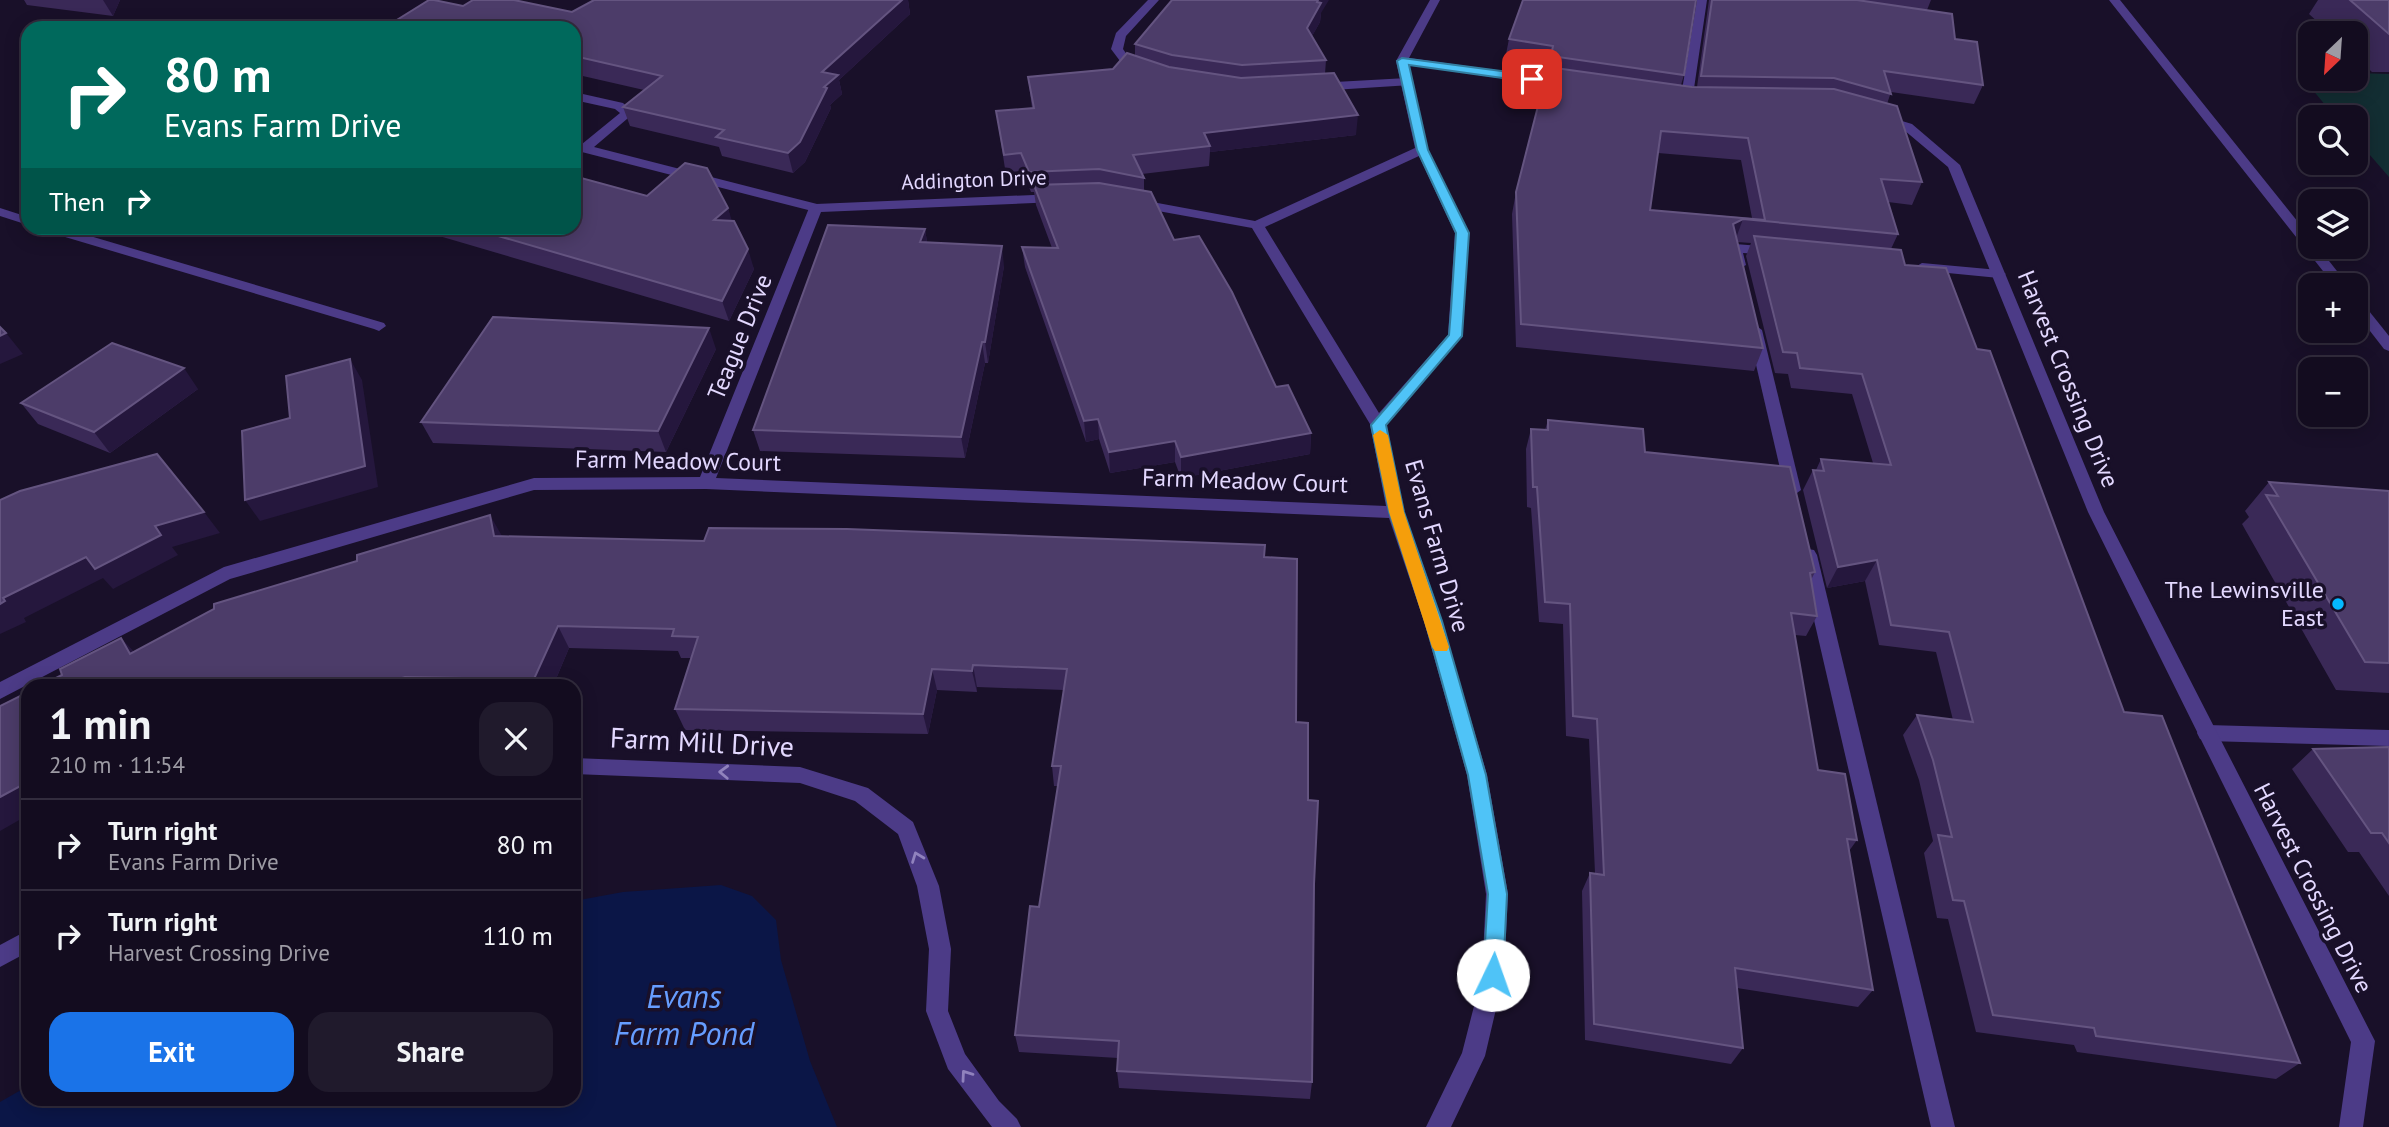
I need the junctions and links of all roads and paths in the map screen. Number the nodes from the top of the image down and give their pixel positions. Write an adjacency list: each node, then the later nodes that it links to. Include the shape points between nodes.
1 (1153, 0): 6 (street, via 1120,35 1117,49 1130,67)
2 (1435, 0): 5 (street)
3 (1702, 0): 11 (street)
4 (2114, 0): 25 (street)
5 (1402, 61): 7 (street); 8 (street)
6 (1150, 73)
7 (1407, 82): 9 (street); 15 (street)
8 (1584, 86)
9 (1311, 88)
10 (581, 98): 13 (street, via 626,108 628,113)
11 (1686, 101)
12 (1867, 116): 26 (street, Harvest Crossing Drive, via 1908,127 1954,165)
13 (581, 146)
14 (581, 148): 18 (street, Addington Drive)
15 (1422, 150): 21 (street); 32 (street, via 1462,233 1455,336)
16 (1073, 197): 18 (street, Addington Drive)
17 (1126, 201): 21 (street)
18 (816, 208): 33 (street, Teague Drive)
19 (2, 215): 20 (street)
20 (21, 219)
21 (1257, 225): 32 (street, Evans Farm Drive)
22 (74, 235): 30 (street)
23 (1791, 253): 27 (street, via 1735,248)
24 (1902, 264): 26 (street)
25 (2331, 273)
26 (1998, 274): 40 (street, Harvest Crossing Drive, via 2096,512)
27 (1745, 288)
28 (1751, 315): 34 (street)
29 (2368, 319): 31 (street)
30 (379, 326)
31 (2389, 346)
32 (1378, 425): 35 (street, Evans Farm Drive)
33 (706, 483): 35 (street, Farm Meadow Court); 37 (street, Farm Meadow Court, via 534,484 224,574)
34 (1796, 505)
35 (1396, 512): 46 (street, Evans Farm Drive, via 1477,775 1497,894 1493,975 1473,1056)
36 (1802, 532): 47 (street)
37 (23, 679)
38 (21, 680): 39 (street, Farm Meadow Court)
39 (0, 691)
40 (2207, 733): 41 (street); 48 (street, Harvest Crossing Drive, via 2362,1041)
41 (2389, 738)
42 (581, 766): 45 (street, Farm Mill Drive, one-way to 42, via 990,1109 956,1061 937,1011 940,949 928,886 906,828 861,794 800,775)
43 (21, 944): 44 (street)
44 (0, 957)
45 (1009, 1127)
46 (1438, 1127)
47 (1943, 1127)
48 (2351, 1127)

